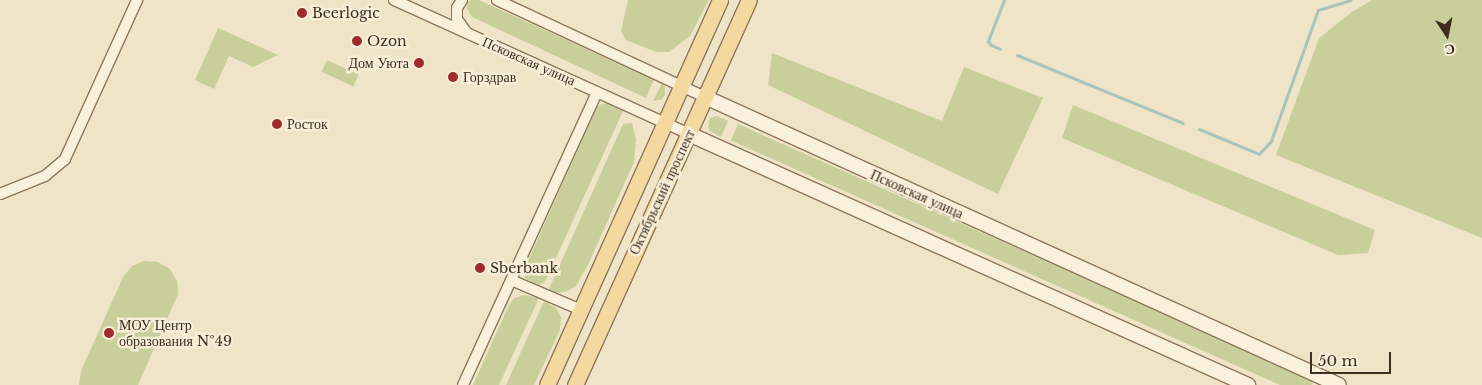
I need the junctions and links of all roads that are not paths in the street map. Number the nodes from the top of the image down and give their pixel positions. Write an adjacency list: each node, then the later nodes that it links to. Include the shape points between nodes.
1 (137, 0): 14 (street, via 65,159 45,176)
2 (394, 0): 7 (street, Псковская улица)
3 (460, 0): 7 (street, Псковская улица, via 448,14); 8 (street, Псковская улица, via 457,19)
4 (497, 0): 9 (street, Псковская улица)
5 (720, 0): 9 (main road, Октябрьский проспект)
6 (749, 0): 11 (main road, Октябрьский проспект)
7 (429, 16): 8 (street, Псковская улица)
8 (468, 33): 10 (street, Псковская улица)
9 (682, 86): 11 (street, Псковская улица); 12 (main road, Октябрьский проспект)
10 (597, 92): 12 (street, Псковская улица); 15 (street)
11 (705, 97): 13 (main road, Октябрьский проспект); 21 (main road, Псковская улица)
12 (665, 123): 13 (street, Псковская улица); 16 (main road, Октябрьский проспект)
13 (688, 134): 19 (main road, Октябрьский проспект); 20 (main road, Псковская улица)
14 (0, 194)
15 (511, 280): 16 (street); 17 (street)
16 (581, 310): 18 (main road, Октябрьский проспект)
17 (463, 385)
18 (547, 385)
19 (575, 385)
20 (1248, 385)
21 (1339, 385)

